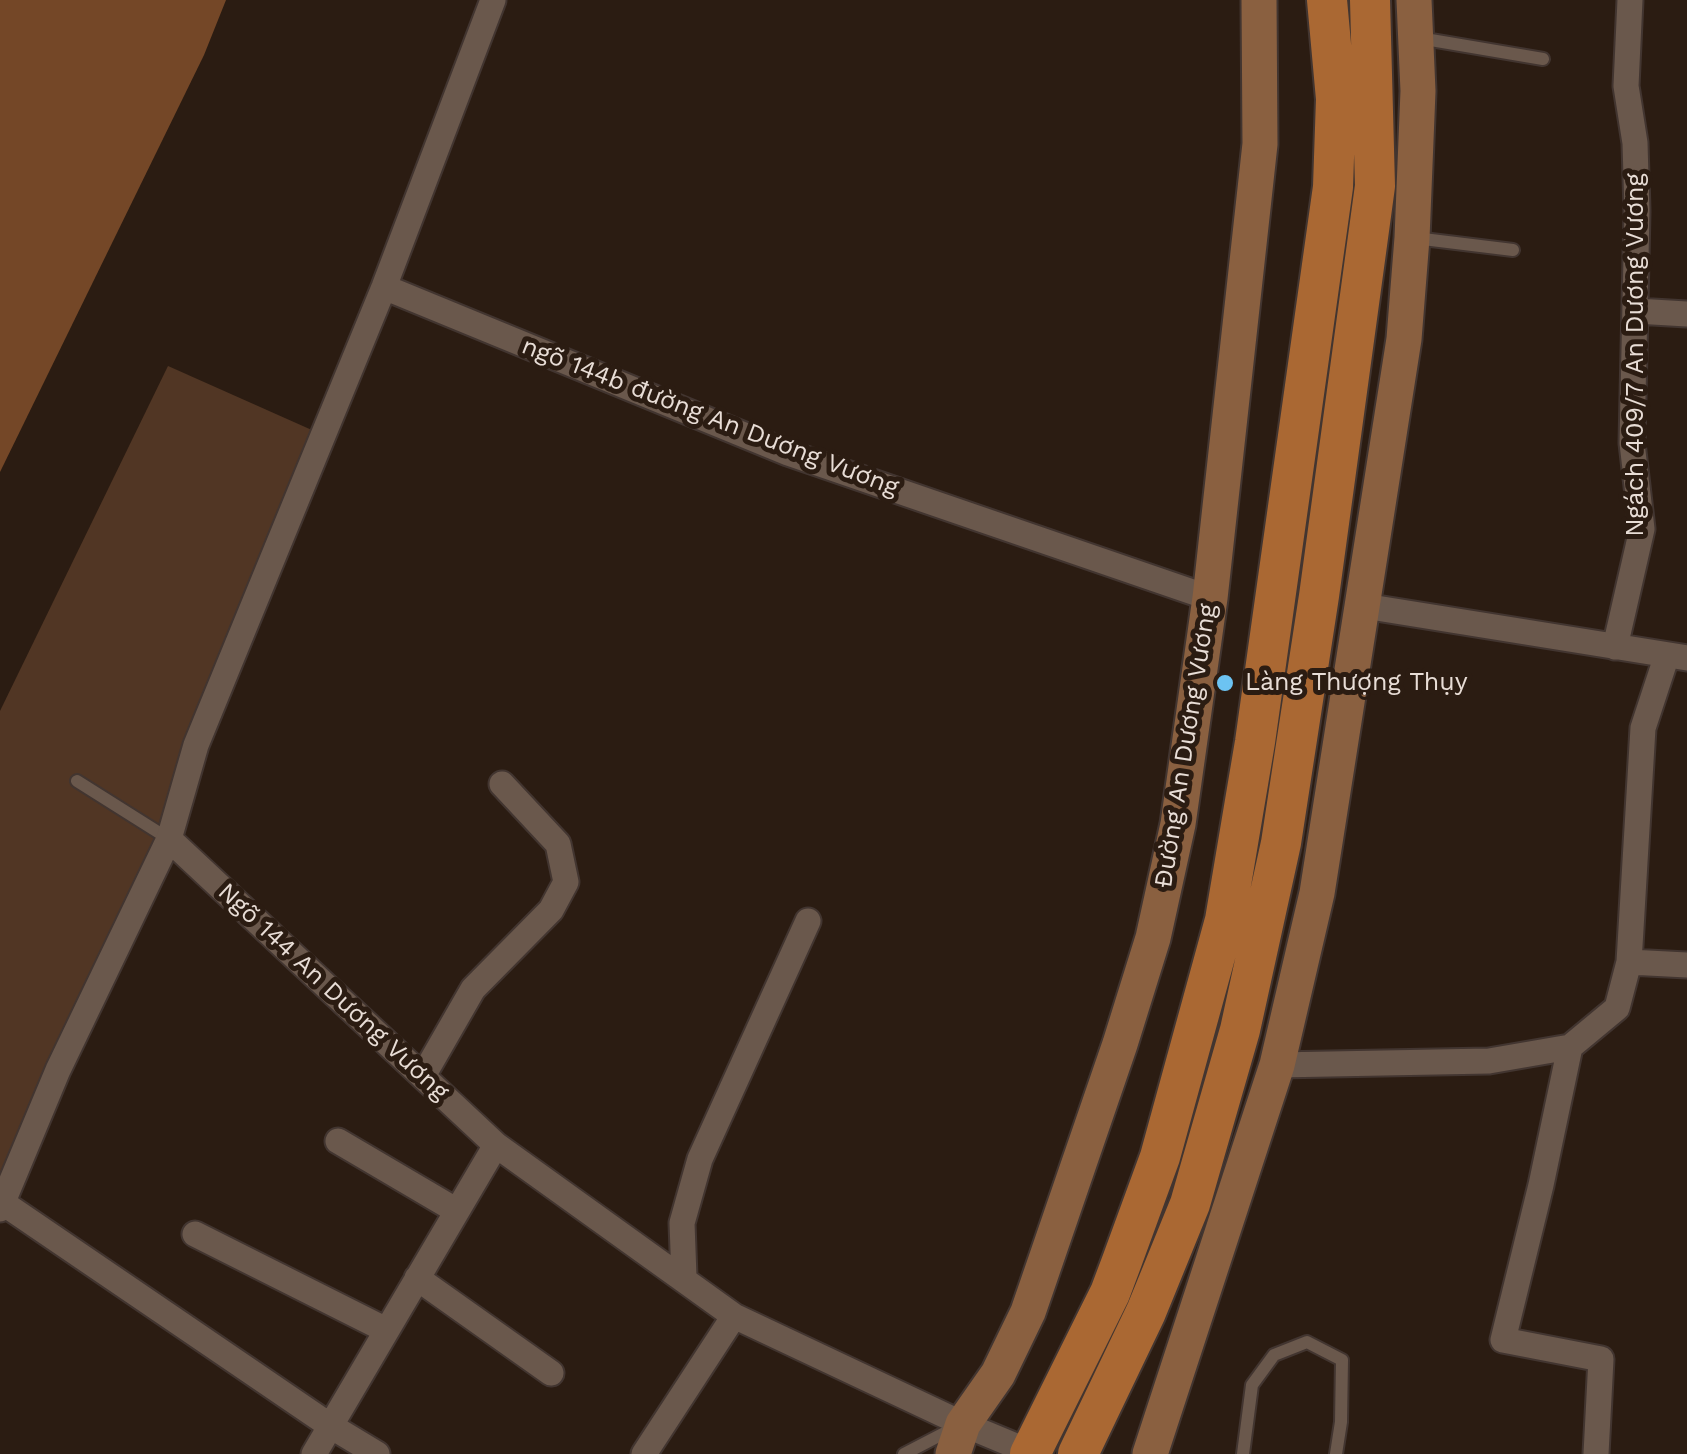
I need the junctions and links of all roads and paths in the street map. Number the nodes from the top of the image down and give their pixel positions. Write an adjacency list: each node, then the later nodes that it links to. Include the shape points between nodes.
1 (493, 0): 11 (street)
2 (1259, 0): 16 (street, Đường An Dương Vương, via 1260,144)
3 (1327, 0): 14 (main road, via 1336,99 1333,187)
4 (1370, 0): 15 (main road, via 1375,186)
5 (1414, 0): 7 (street)
6 (1630, 0): 12 (street, Ngách 409/7 An Dương Vương, via 1626,86 1635,143)
7 (1416, 37): 8 (lane); 9 (street)
8 (1543, 59)
9 (1412, 238): 10 (lane); 17 (street, via 1404,339)
10 (1513, 250)
11 (384, 287): 16 (street, ngõ 144b đường An Dương Vương, via 788,453); 22 (street, via 196,745)
12 (1636, 311): 13 (street); 18 (street, Ngách 409/7 An Dương Vương, via 1632,444 1642,529)
13 (1687, 314)
14 (1285, 523): 15 (main road); 41 (main road, via 1225,920 1192,1049 1110,1293)
15 (1328, 529): 46 (main road, via 1281,842 1240,1030 1190,1204)
16 (1210, 598): 40 (street, Đường An Dương Vương, via 1178,824 1153,938 1028,1312)
17 (1364, 606): 18 (street); 27 (street, via 1317,893)
18 (1615, 648): 19 (street)
19 (1677, 657): 24 (street, via 1642,728)
20 (77, 781): 22 (lane)
21 (502, 784): 28 (street, via 558,844 566,882 551,910 473,990)
22 (170, 839): 28 (street, Ngõ 144 An Dương Vương); 31 (street, via 58,1070)
23 (808, 921): 35 (street, via 700,1160 682,1223)
24 (1629, 962): 25 (street); 26 (street, via 1618,1008)
25 (1687, 966)
26 (1570, 1047): 27 (street, via 1488,1061); 50 (street, via 1503,1340 1601,1359)
27 (1277, 1065): 47 (street)
28 (424, 1076): 30 (street, Ngõ 144 An Dương Vương)
29 (338, 1142): 32 (street)
30 (496, 1144): 32 (street); 35 (street, Ngõ 144 An Dương Vương)
31 (1, 1206): 39 (street)
32 (457, 1211): 34 (street)
33 (194, 1234): 37 (street)
34 (417, 1278): 37 (street); 38 (street)
35 (684, 1278): 36 (street, Ngõ 144 An Dương Vương)
36 (734, 1316): 40 (street, Ngõ 144 An Dương Vương); 44 (street)
37 (386, 1330): 39 (street)
38 (551, 1373)
39 (329, 1425): 42 (street); 43 (street)
40 (958, 1439): 41 (street, Ngõ 144 An Dương Vương); 45 (lane)
41 (1032, 1453)
42 (314, 1454)
43 (377, 1454)
44 (644, 1454)
45 (904, 1454)
46 (1078, 1454)
47 (1150, 1454)
48 (1243, 1454): 49 (lane, via 1252,1385 1274,1356 1307,1342 1342,1360)
49 (1336, 1454)
50 (1596, 1454)

